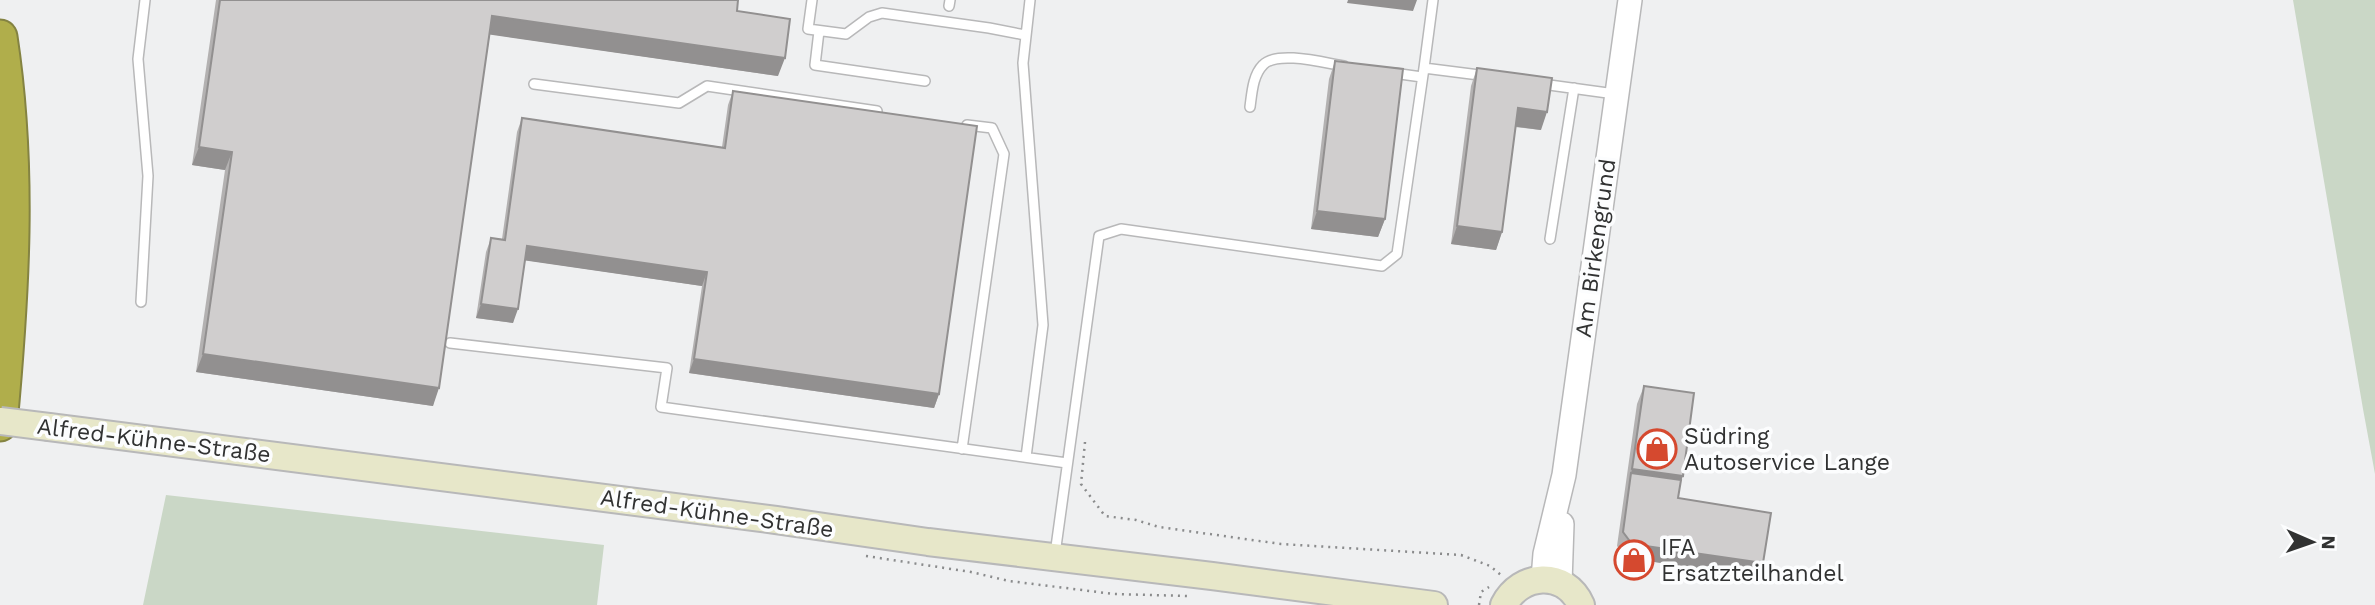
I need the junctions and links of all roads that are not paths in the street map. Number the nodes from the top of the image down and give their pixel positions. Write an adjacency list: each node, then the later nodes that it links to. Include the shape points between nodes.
1 (145, 0): 22 (lane, via 138,59 148,176)
2 (812, 0): 6 (lane, via 808,29)
3 (1030, 0): 7 (lane)
4 (1433, 0): 11 (lane)
5 (1630, 0): 17 (street, Am Birkengrund)
6 (819, 31): 7 (lane, via 846,34 882,13); 13 (lane, via 814,65)
7 (1025, 35): 26 (lane, via 1023,63 1043,325)
8 (0, 37): 24 (highway, via 9,94 14,205)
9 (1355, 68): 18 (lane, via 1271,58 1254,81)
10 (1382, 72): 11 (lane)
11 (1423, 73): 12 (lane); 27 (lane, via 1397,254 1382,266 1121,229 1099,236)
12 (1492, 77)
13 (925, 81)
14 (1533, 83): 16 (lane)
15 (534, 84): 19 (lane, via 679,103 707,86)
16 (1574, 88): 17 (lane); 21 (lane)
17 (1616, 94): 29 (street, Am Birkengrund)
18 (1250, 107)
19 (882, 112)
20 (962, 124): 25 (lane, via 992,128 1004,154)
21 (1550, 239)
22 (141, 302)
23 (450, 343): 25 (lane, via 667,368 661,407)
24 (0, 422): 28 (main road, Alfred-Kühne-Straße, bridge)
25 (962, 449): 26 (lane)
26 (1026, 457): 27 (lane)
27 (1067, 463): 28 (lane)
28 (1054, 558): 31 (main road, Alfred-Kühne-Straße)
29 (1551, 581): 30 (main road, via 1524,583); 32 (main road, via 1571,590)
30 (1492, 600)
31 (1434, 605)
32 (1581, 605)

